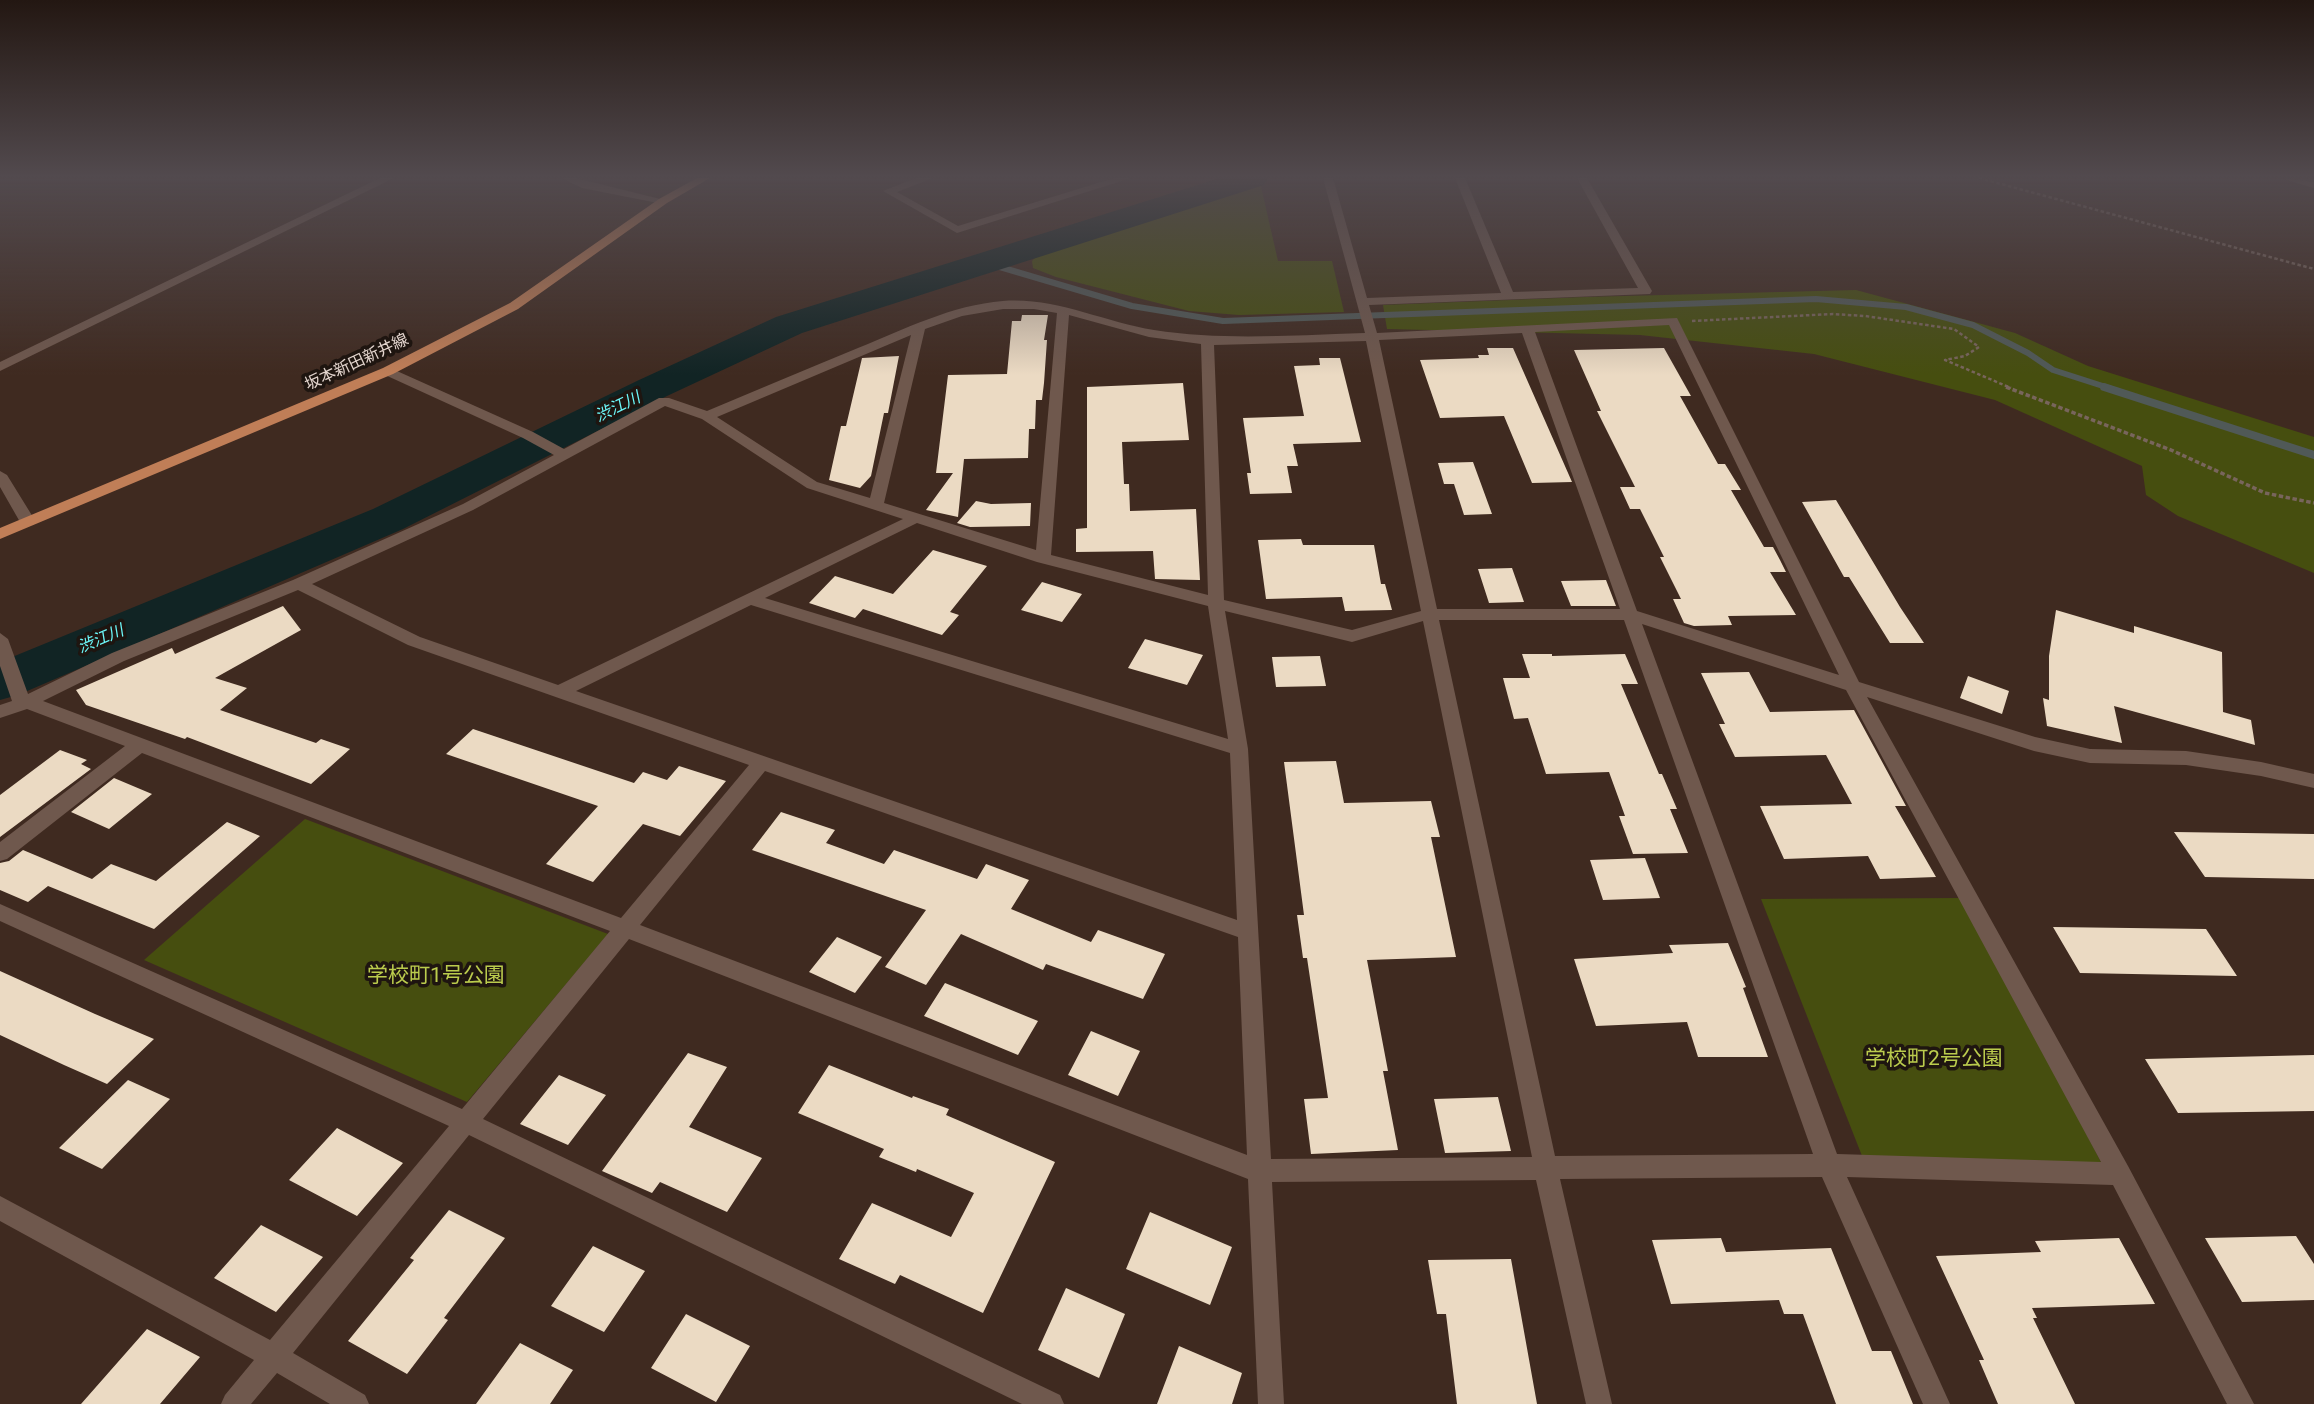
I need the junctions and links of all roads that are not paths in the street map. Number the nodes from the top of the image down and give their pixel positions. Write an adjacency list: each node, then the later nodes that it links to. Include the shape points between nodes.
1 (255, 244): 13 (street)
2 (603, 244): 14 (main road, 坂本新田新井線, via 514,306)
3 (1345, 244): 7 (street)
4 (1486, 244): 6 (street)
5 (1619, 244): 6 (street, via 1646,290)
6 (1507, 295): 7 (street)
7 (1361, 303): 11 (street)
8 (1063, 310): 9 (street, via 1003,305); 12 (street, via 1149,333); 22 (street)
9 (919, 327): 15 (street); 18 (street)
10 (1527, 328): 11 (street); 27 (street); 29 (street, via 1673,321)
11 (1371, 332): 12 (street); 26 (street)
12 (1207, 341): 25 (street)
13 (0, 367)
14 (387, 371): 16 (street); 20 (main road, 坂本新田新井線)
15 (707, 416): 16 (street, via 664,401); 18 (street, via 812,485)
16 (563, 453): 23 (street, via 468,507)
17 (0, 475): 20 (street)
18 (876, 503): 19 (street)
19 (916, 518): 22 (street); 24 (street)
20 (28, 522): 21 (main road, 坂本新田新井線)
21 (0, 534)
22 (1043, 558): 25 (street)
23 (299, 584): 30 (street, via 414,641); 31 (street)
24 (749, 599): 30 (street); 34 (street)
25 (1216, 603): 26 (street, via 1352,636); 34 (street)
26 (1429, 614): 27 (street); 43 (street)
27 (1631, 615): 29 (street); 42 (street)
28 (2, 648): 31 (street)
29 (1852, 685): 36 (street, via 2034,744 2090,756 2186,758); 45 (street)
30 (561, 691): 35 (street)
31 (23, 699): 32 (street); 33 (street)
32 (0, 712)
33 (139, 745): 37 (street); 39 (street)
34 (1239, 749): 40 (street)
35 (762, 762): 39 (street); 40 (street)
36 (2314, 781)
37 (0, 853)
38 (0, 912): 41 (street)
39 (627, 929): 41 (street); 44 (street)
40 (1250, 933): 44 (street)
41 (468, 1123): 47 (street); 50 (street)
42 (1829, 1165): 43 (street); 45 (street); 53 (street)
43 (1546, 1169): 44 (street); 52 (street)
44 (1258, 1171): 51 (street)
45 (2120, 1174): 54 (street)
46 (0, 1208): 47 (street)
47 (273, 1356): 48 (street); 49 (street)
48 (234, 1404)
49 (356, 1404)
50 (1051, 1404)
51 (1271, 1404)
52 (1599, 1404)
53 (1937, 1404)
54 (2241, 1404)

